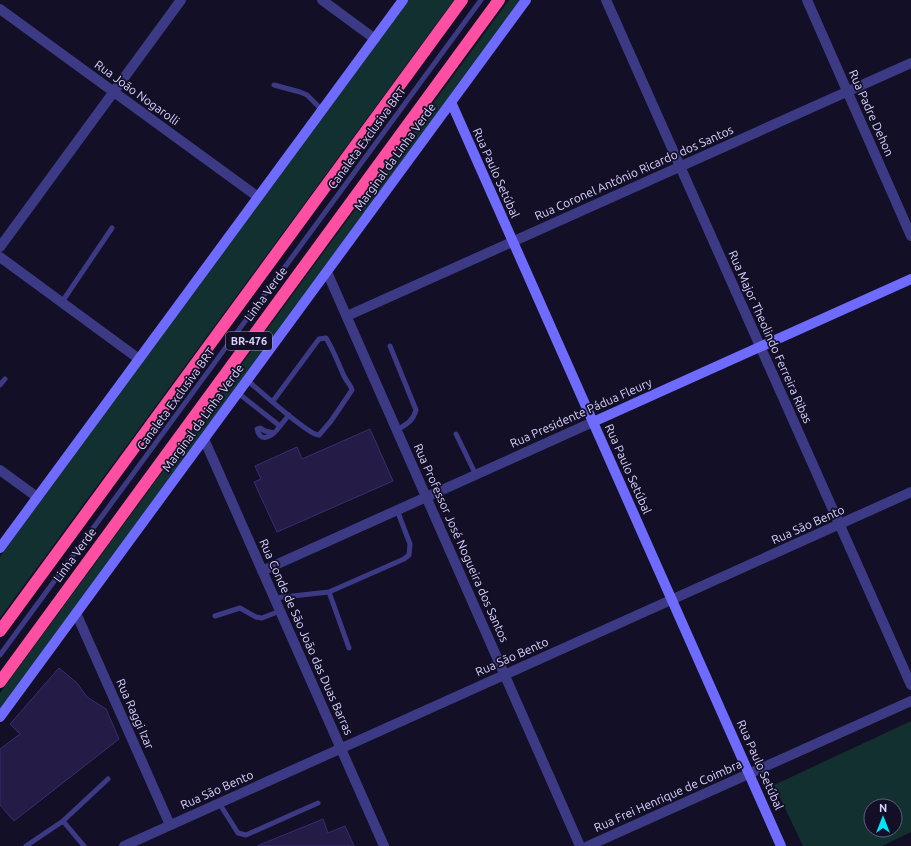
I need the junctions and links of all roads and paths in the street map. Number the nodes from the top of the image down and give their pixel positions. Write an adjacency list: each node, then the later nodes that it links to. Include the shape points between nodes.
1 (181, 0): 14 (street)
2 (322, 0): 11 (street)
3 (403, 0): 11 (main road)
4 (462, 0): 59 (highway, Linha Verde / BR-476)
5 (481, 0): 61 (lane, Canaleta Exclusiva BRT)
6 (499, 0): 63 (highway, Linha Verde / BR-476)
7 (526, 0): 16 (main road, Marginal da Linha Verde)
8 (606, 0): 18 (street, Rua Major Theolindo Ferreira Ribas)
9 (806, 0): 15 (street, Rua Padre Dehon)
10 (0, 9): 14 (street, Rua João Nogarolli)
11 (375, 38): 17 (main road)
12 (911, 63): 15 (street, Rua Coronel Antônio Ricardo dos Santos)
13 (274, 85): 17 (lane, via 307,95)
14 (114, 92): 19 (street, Rua João Nogarolli); 23 (street)
15 (847, 92): 18 (street, Rua Coronel Antônio Ricardo dos Santos); 21 (street, Rua Padre Dehon)
16 (451, 102): 22 (main road, Rua Paulo Setúbal); 25 (main road, Marginal da Linha Verde)
17 (322, 110): 19 (main road)
18 (680, 167): 22 (street, Rua Coronel Antônio Ricardo dos Santos); 30 (street, Rua Major Theolindo Ferreira Ribas)
19 (258, 197): 31 (main road)
20 (112, 228): 27 (lane)
21 (911, 236)
22 (513, 242): 28 (street, Rua Coronel Antônio Ricardo dos Santos); 38 (main road, Rua Paulo Setúbal)
23 (0, 247)
24 (0, 257): 27 (street)
25 (327, 272): 28 (street, Rua Professor José Nogueira dos Santos); 33 (main road, Marginal da Linha Verde)
26 (911, 279): 30 (main road, Rua Presidente Pádua Fleury)
27 (62, 302): 31 (street)
28 (347, 316): 40 (street, Rua Professor José Nogueira dos Santos)
29 (390, 346): 40 (lane, via 416,410 414,418)
30 (760, 346): 38 (main road, Rua Presidente Pádua Fleury); 50 (street, Rua Major Theolindo Ferreira Ribas)
31 (139, 359): 47 (main road)
32 (5, 378): 34 (lane)
33 (247, 380): 35 (main road, Marginal da Linha Verde); 36 (lane)
34 (0, 385)
35 (238, 393): 39 (lane); 43 (main road, Marginal da Linha Verde)
36 (273, 401): 37 (lane); 37 (lane, via 319,339 326,338 352,390 321,433 315,435)
37 (289, 415): 39 (lane)
38 (593, 422): 45 (street, Rua Presidente Pádua Fleury); 55 (main road, Rua Paulo Setúbal)
39 (280, 426): 41 (lane)
40 (397, 430): 48 (street, Rua Professor José Nogueira dos Santos)
41 (274, 433)
42 (456, 434): 45 (lane)
43 (204, 439): 52 (street, Rua Conde de São João das Duas Barras); 57 (main road, Marginal da Linha Verde)
44 (0, 470): 47 (street)
45 (476, 474): 48 (street, Rua Presidente Pádua Fleury)
46 (911, 492): 50 (street, Rua São Bento)
47 (37, 497): 51 (main road)
48 (426, 497): 49 (street, Rua Presidente Pádua Fleury); 62 (street, Rua Professor José Nogueira dos Santos)
49 (397, 510): 52 (street, Rua Presidente Pádua Fleury); 53 (lane, via 410,544 409,554 404,559)
50 (840, 524): 55 (street, Rua São Bento); 64 (street, Rua Major Theolindo Ferreira Ribas)
51 (0, 548)
52 (262, 571): 54 (street, Rua Conde de São João das Duas Barras)
53 (329, 592): 54 (lane); 60 (lane)
54 (274, 598): 56 (street, Rua Conde de São João das Duas Barras)
55 (672, 600): 62 (street, Rua São Bento); 68 (main road, Rua Paulo Setúbal)
56 (280, 611): 58 (lane, via 262,618 240,608); 67 (street, Rua Conde de São João das Duas Barras)
57 (76, 613): 66 (main road, Marginal da Linha Verde); 73 (street, Rua Raggi Izar)
58 (215, 616)
59 (0, 631)
60 (349, 648)
61 (0, 655)
62 (505, 675): 67 (street, Rua São Bento); 78 (street, Rua Professor José Nogueira dos Santos)
63 (0, 682)
64 (911, 684)
65 (911, 702): 68 (street, Rua Frei Henrique de Coimbra)
66 (0, 717)
67 (341, 749): 70 (street, Rua São Bento); 77 (street, Rua Conde de São João das Duas Barras)
68 (749, 774): 79 (street, Rua Frei Henrique de Coimbra); 80 (main road, Rua Paulo Setúbal)
69 (108, 780): 72 (lane)
70 (219, 803): 71 (lane, via 238,833 246,835); 73 (street, Rua São Bento)
71 (318, 803)
72 (63, 821): 74 (lane); 75 (lane)
73 (170, 825): 76 (street, Rua São Bento)
74 (29, 845)
75 (84, 846)
76 (124, 846)
77 (384, 846)
78 (580, 846)
79 (588, 846)
80 (781, 846)

